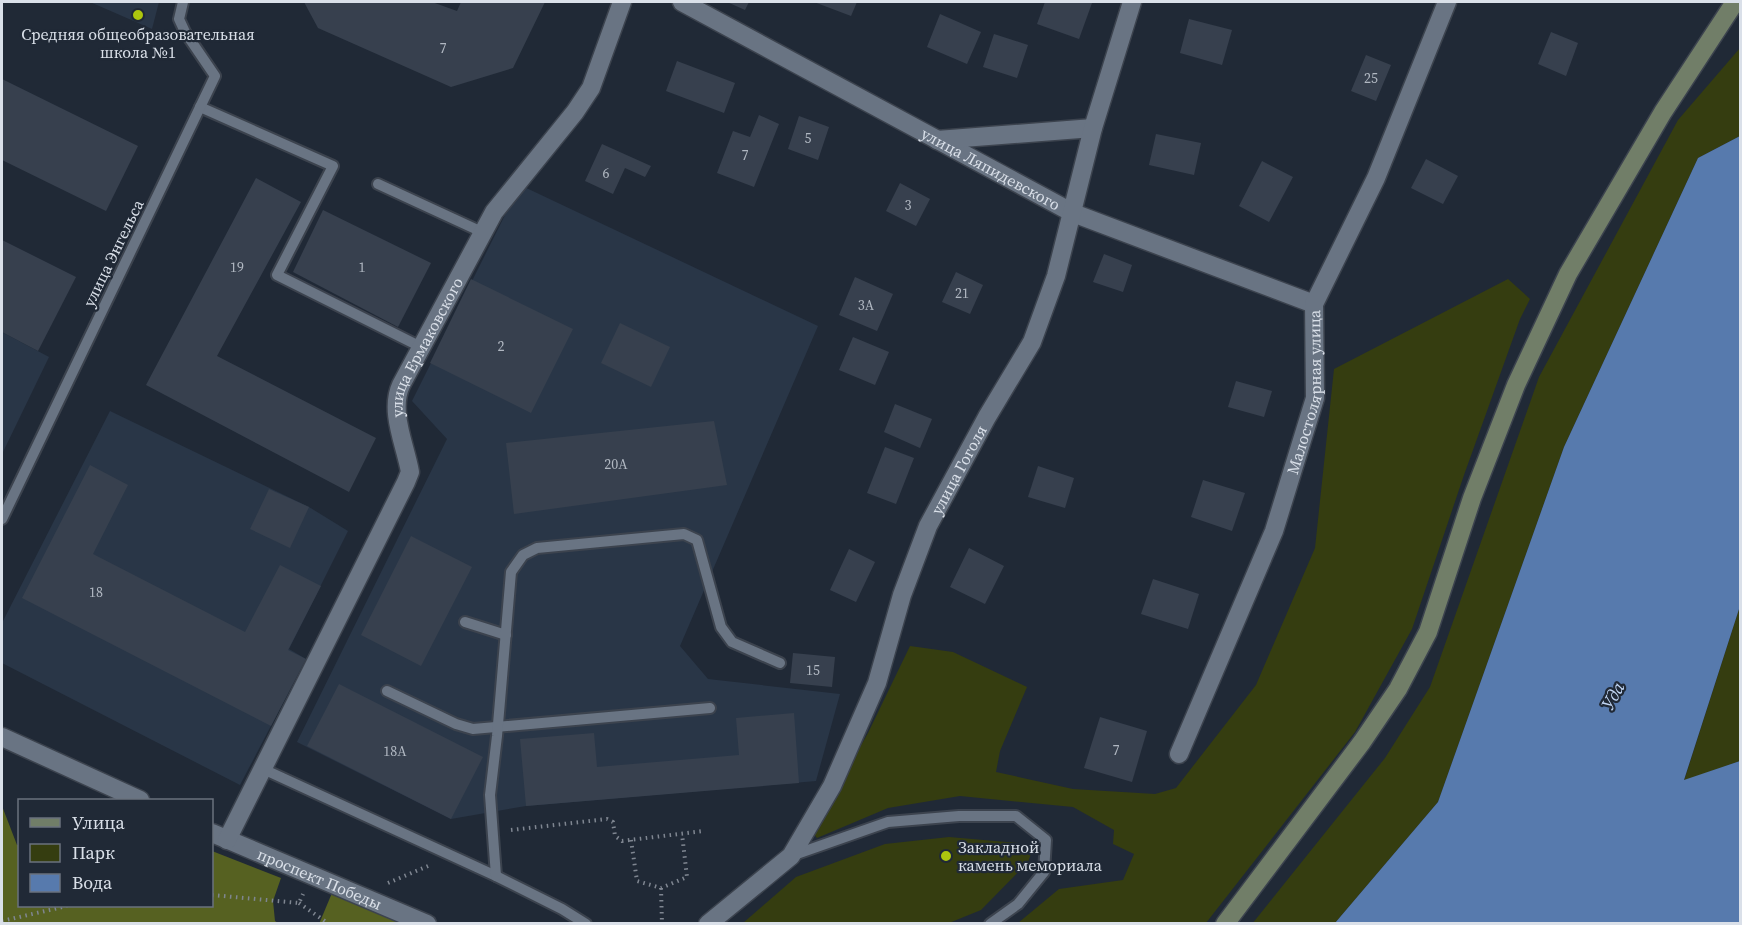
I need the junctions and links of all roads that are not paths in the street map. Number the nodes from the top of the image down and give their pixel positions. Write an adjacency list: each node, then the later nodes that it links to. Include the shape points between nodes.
1 (183, 2): 7 (lane, улица Энгельса, via 179,19 215,76)
2 (622, 2): 12 (street, улица Ермаковского, via 591,88 503,199)
3 (682, 2): 9 (street, улица Ляпидевского)
4 (1132, 2): 8 (street, улица Гоголя)
5 (1735, 2): 33 (street, via 1664,112 1569,274 1516,385 1472,498 1428,632 1398,689)
6 (1449, 4): 13 (street, Малостолярная улица, via 1376,178)
7 (200, 107): 14 (lane, via 333,166 277,275); 15 (lane, улица Энгельса)
8 (1094, 128): 9 (street); 11 (street, улица Гоголя)
9 (936, 140): 11 (street, улица Ляпидевского)
10 (378, 184): 12 (lane)
11 (1072, 213): 13 (street, улица Ляпидевского); 27 (street, улица Гоголя, via 1056,276 1032,342 928,526 902,595 878,683 832,786)
12 (482, 232): 14 (street, улица Ермаковского)
13 (1314, 304): 23 (street, Малостолярная улица, via 1312,409 1274,531)
14 (421, 347): 24 (street, улица Ермаковского, via 396,395 395,407 410,472)
15 (2, 519)
16 (465, 622): 17 (lane)
17 (506, 636): 18 (lane, via 511,572 524,555 537,548 684,534 697,540 721,627 732,642); 21 (lane)
18 (780, 663)
19 (387, 691): 21 (lane, via 456,724 473,729)
20 (710, 708): 21 (lane)
21 (498, 727): 28 (lane, via 490,795)
22 (2, 737): 25 (street)
23 (1179, 754)
24 (263, 769): 26 (street, улица Ермаковского); 28 (lane)
25 (136, 799)
26 (219, 837): 29 (street, проспект Победы)
27 (791, 856): 31 (street, улица Гоголя); 32 (lane, via 888,822 1016,816 1046,840 1044,872 1018,904)
28 (496, 876): 30 (lane)
29 (427, 924)
30 (586, 924)
31 (708, 924)
32 (990, 924)
33 (1225, 924)

